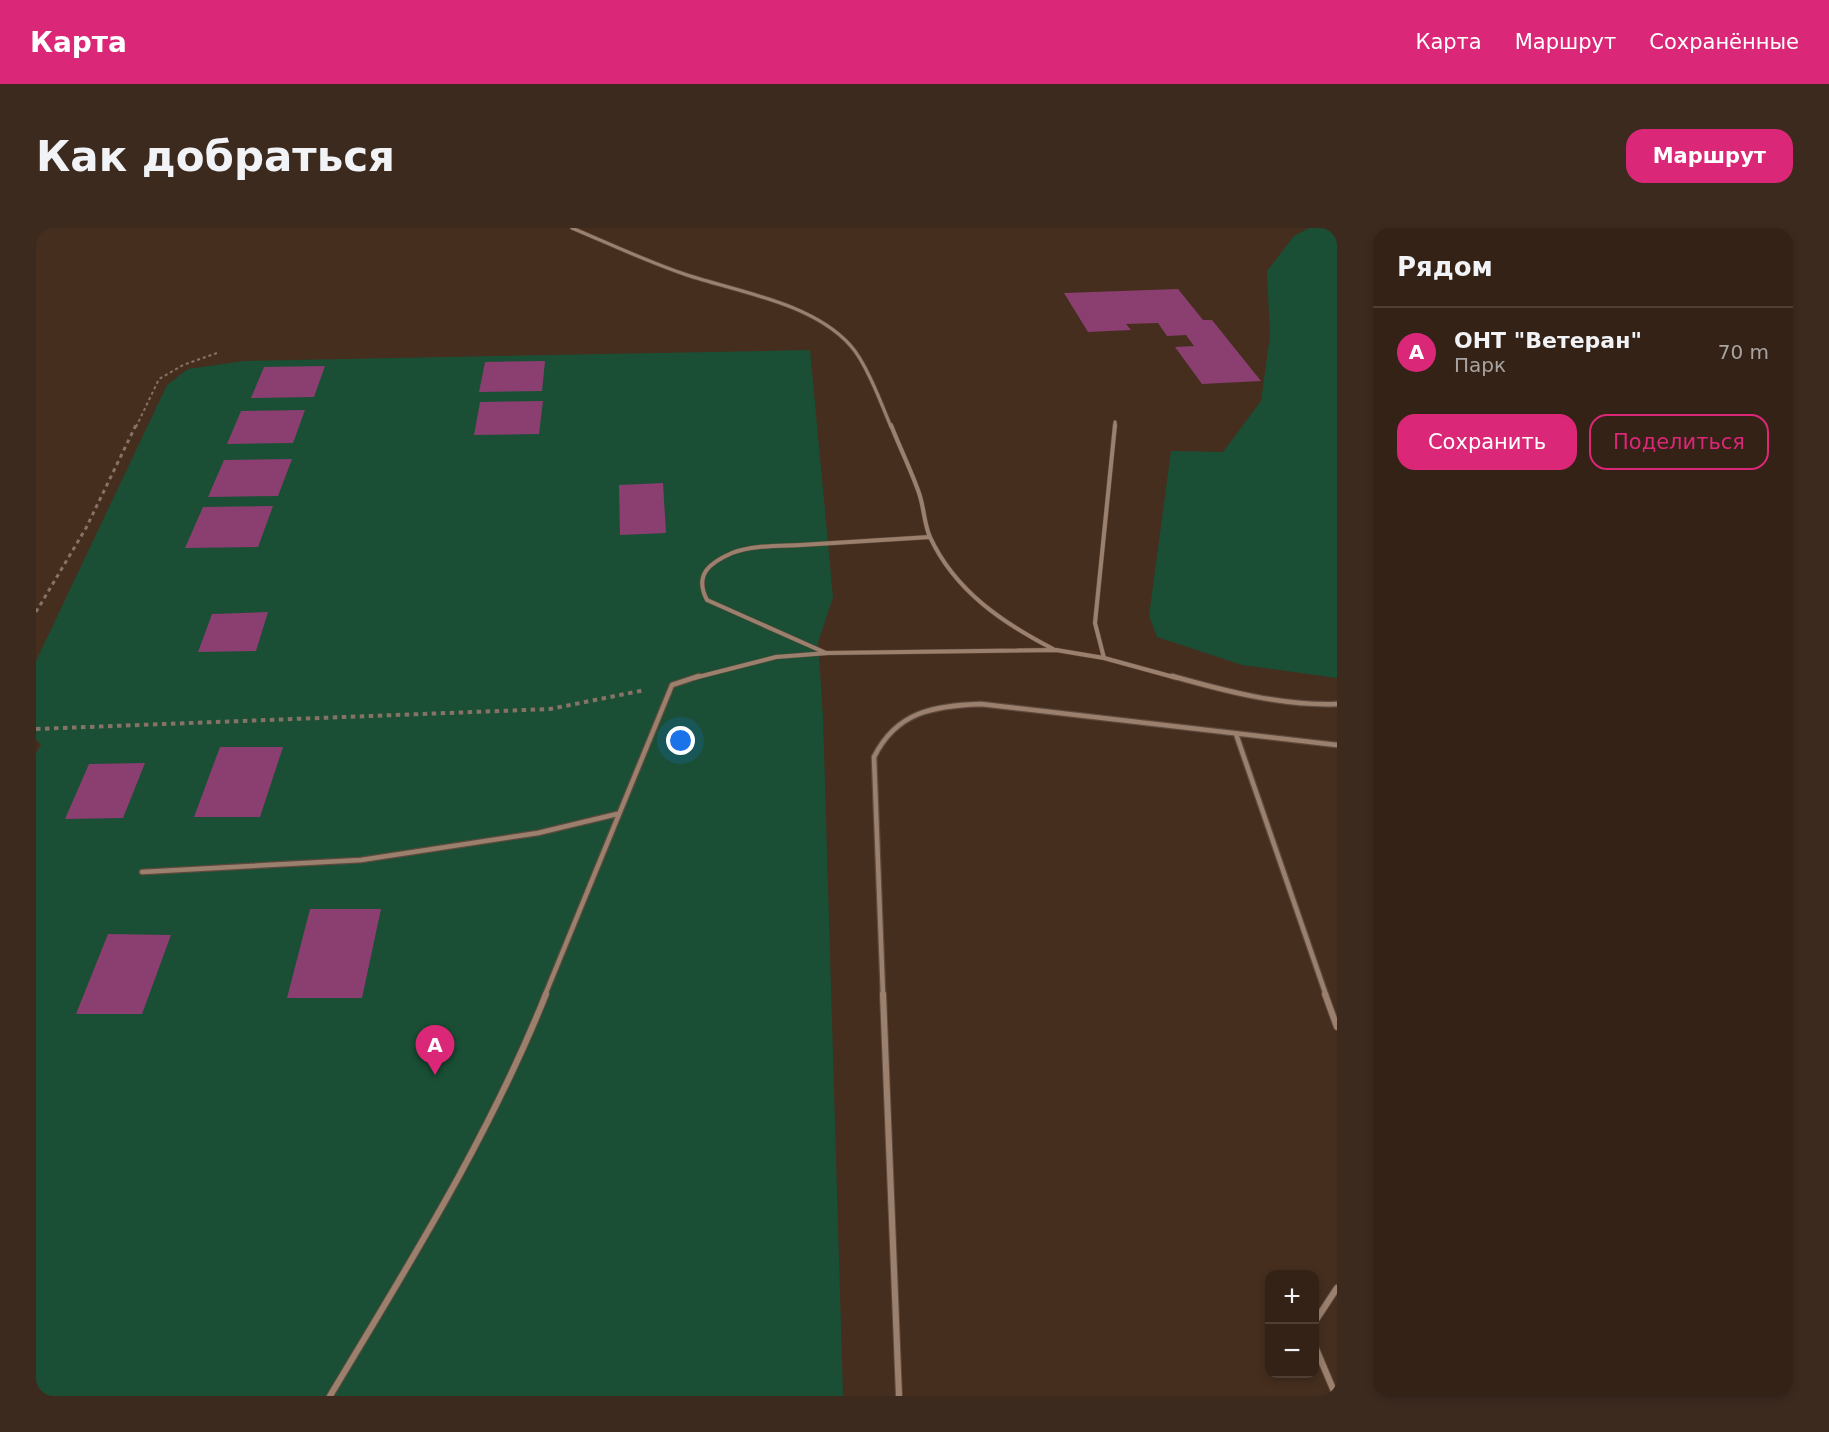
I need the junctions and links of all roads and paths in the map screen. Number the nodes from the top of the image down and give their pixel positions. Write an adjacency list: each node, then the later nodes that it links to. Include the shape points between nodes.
1 (572, 228): 4 (lane, via 686,274 786,305 830,328 851,346 880,399 919,494)
2 (217, 353): 5 (path, via 159,379 86,528)
3 (1115, 422): 8 (lane, via 1095,623)
4 (930, 537): 6 (lane, via 956,577 985,608 1014,629); 7 (lane, via 734,552 702,575 700,587 707,600)
5 (36, 612)
6 (1056, 650): 7 (lane); 8 (lane)
7 (828, 653): 9 (lane, via 776,657)
8 (1104, 658): 10 (lane, via 1219,689 1311,705)
9 (672, 685): 11 (path, via 550,709); 14 (lane)
10 (1337, 704)
11 (36, 729)
12 (1236, 734): 13 (lane); 16 (lane); 21 (lane, via 981,704 946,705 914,715 889,732 874,757)
13 (1337, 745)
14 (617, 814): 15 (lane, via 538,833 361,860); 20 (lane, via 523,1051 465,1169)
15 (142, 872)
16 (1337, 1027)
17 (1337, 1288): 18 (lane)
18 (1319, 1315)
19 (1319, 1356): 22 (lane)
20 (330, 1396)
21 (900, 1396)
22 (1336, 1396)

